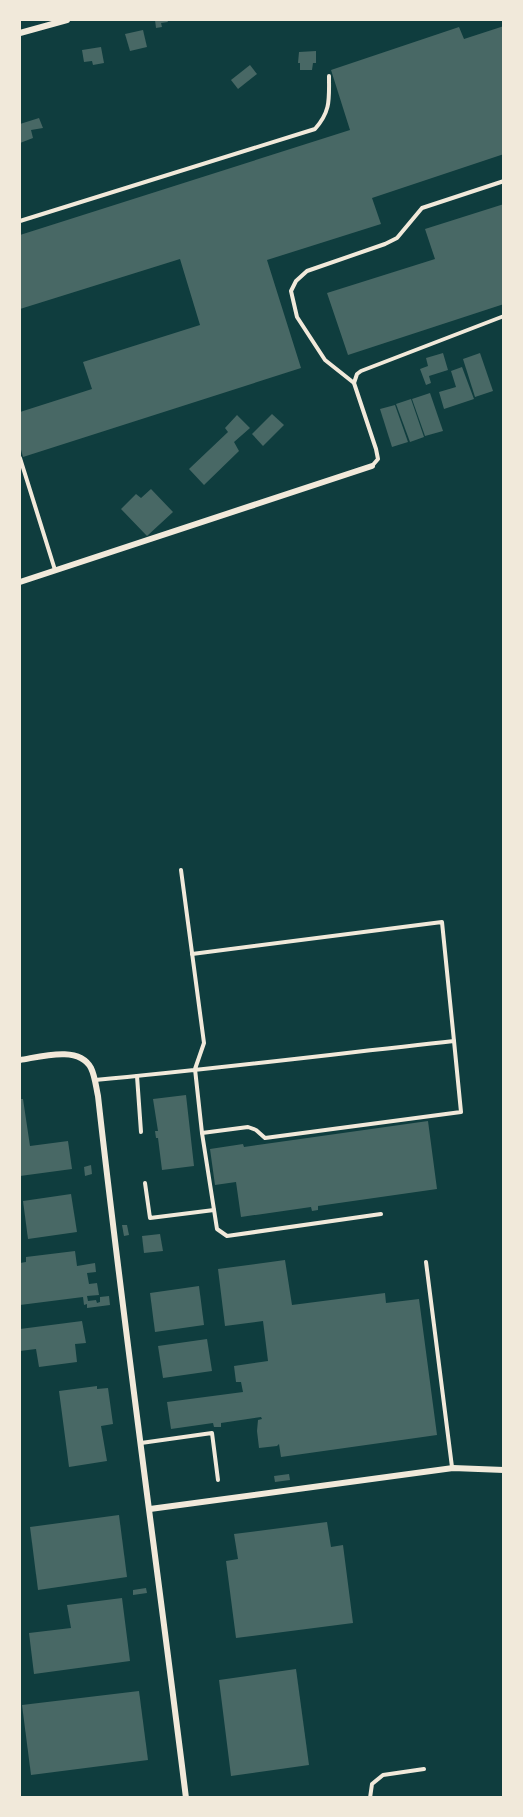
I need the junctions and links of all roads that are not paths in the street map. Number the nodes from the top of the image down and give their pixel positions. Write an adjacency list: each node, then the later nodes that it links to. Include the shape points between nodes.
1 (67, 20): 2 (street)
2 (20, 33)
3 (329, 76): 5 (lane, via 328,107 325,118 315,129)
4 (504, 182): 7 (lane, via 422,207 397,238 307,271 296,281 291,291 297,317 325,360)
5 (20, 221)
6 (504, 316): 7 (lane, via 362,370)
7 (354, 383): 9 (lane, via 376,448 378,459)
8 (20, 458): 10 (lane)
9 (372, 466): 10 (street)
10 (55, 570): 11 (street)
11 (20, 582)
12 (181, 870): 13 (lane)
13 (192, 954): 14 (lane, via 442,922); 16 (lane, via 204,1043)
14 (454, 1041): 16 (lane); 20 (lane, via 461,1112 265,1138 248,1127)
15 (20, 1060): 18 (street, via 73,1054 91,1068)
16 (195, 1069): 17 (lane); 20 (lane)
17 (137, 1076): 18 (lane); 19 (lane)
18 (94, 1080): 25 (street)
19 (141, 1132)
20 (202, 1133): 22 (lane)
21 (145, 1183): 22 (lane, via 150,1218)
22 (214, 1210): 23 (lane, via 217,1229 226,1236)
23 (381, 1214)
24 (426, 1262): 26 (lane)
25 (141, 1443): 28 (lane, via 212,1433); 29 (street)
26 (453, 1468): 27 (street); 29 (street)
27 (504, 1470)
28 (218, 1480)
29 (150, 1509): 31 (street)
30 (424, 1768): 32 (lane, via 383,1775 372,1784)
31 (186, 1797)
32 (370, 1797)

